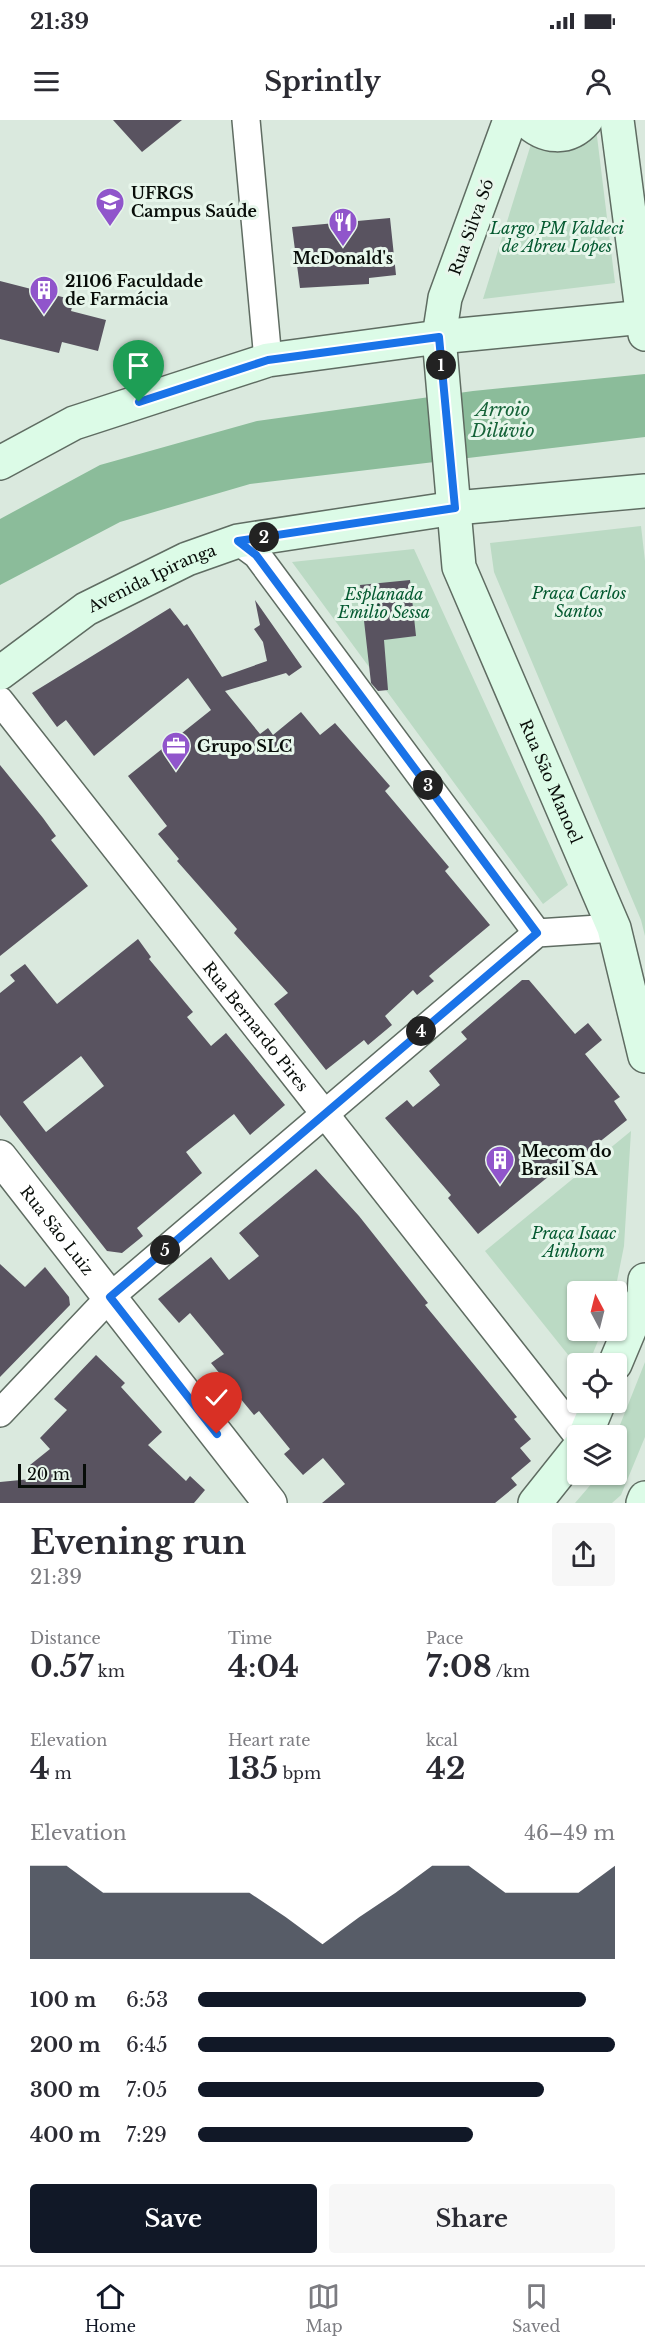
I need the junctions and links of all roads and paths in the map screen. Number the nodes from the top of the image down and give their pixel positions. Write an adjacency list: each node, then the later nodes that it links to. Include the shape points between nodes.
1 (246, 120): 8 (street)
2 (510, 120): 7 (main road, Rua Silva Só, via 445,298)
3 (526, 120): 4 (main road, via 535,129 557,135 570,133)
4 (586, 120)
5 (617, 120): 6 (main road)
6 (644, 322): 7 (main road)
7 (439, 337): 8 (main road); 10 (main road, Rua Silva Só)
8 (268, 360): 9 (main road, via 74,423)
9 (0, 463)
10 (451, 464): 12 (main road, Rua São Manoel)
11 (645, 491): 12 (main road, Avenida Ipiranga)
12 (455, 508): 13 (main road, Avenida Ipiranga); 16 (main road, Rua São Manoel, via 459,567)
13 (238, 541): 14 (main road, Avenida Ipiranga, via 187,559 86,609); 17 (street, via 256,555)
14 (0, 673)
15 (0, 701): 19 (street, Rua Bernardo Pires)
16 (614, 928): 17 (street); 18 (main road, Rua São Manoel)
17 (537, 933): 19 (street)
18 (645, 1056)
19 (325, 1112): 22 (street); 25 (street, Rua Bernardo Pires)
20 (0, 1157): 22 (street, Rua São Luiz)
21 (645, 1280): 23 (main road, via 644,1294)
22 (110, 1297): 24 (street); 28 (street, Rua São Luiz)
23 (620, 1353)
24 (0, 1413)
25 (570, 1425)
26 (567, 1463): 29 (main road)
27 (645, 1498): 30 (main road)
28 (270, 1503)
29 (535, 1503)
30 (643, 1503)

